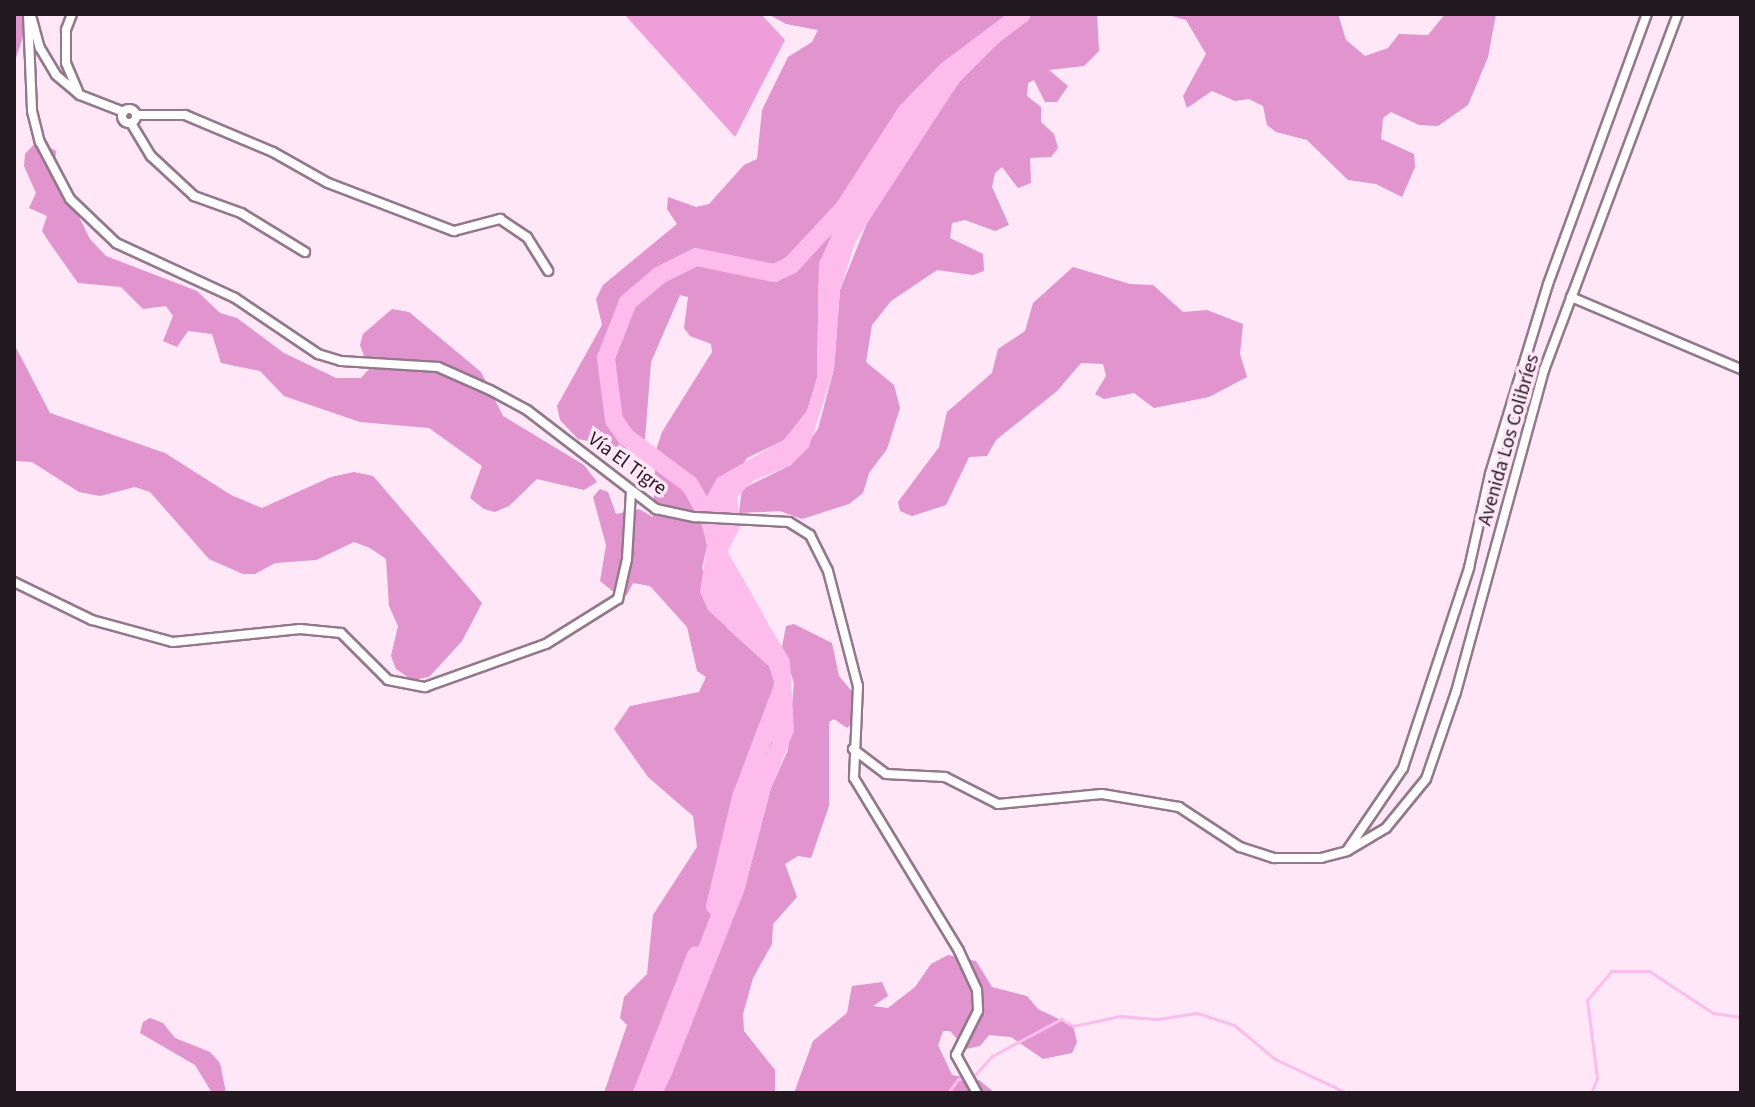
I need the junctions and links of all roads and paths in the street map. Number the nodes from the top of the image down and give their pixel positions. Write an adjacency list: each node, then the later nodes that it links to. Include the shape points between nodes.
1 (30, 14): 5 (street, via 40,48 56,75); 11 (street, Vía El Tigre, via 32,111 40,142 70,199 116,243 235,298 305,349 341,361 438,367 490,390 563,436)
2 (72, 14): 5 (street, via 66,30 66,63)
3 (1647, 14): 14 (street, Avenida Los Colibríes, via 1548,284 1490,474 1469,568 1403,768)
4 (1678, 14): 9 (street, Avenida Los Colibríes)
5 (80, 95): 6 (street)
6 (133, 119): 7 (street, via 151,156 194,196 241,213); 8 (street, via 185,115 273,152 328,183 454,231 500,219 527,237)
7 (305, 252)
8 (548, 271)
9 (1571, 297): 10 (street); 14 (street, Avenida Los Colibríes, via 1544,370 1456,692 1426,779 1386,828)
10 (1741, 369)
11 (631, 492): 12 (street, via 627,559 618,599 546,644 425,687 388,680 341,633 300,629 173,642 92,620); 13 (street, Vía El Tigre, via 656,509 801,527 823,556 858,686)
12 (14, 582)
13 (852, 748): 14 (street, Avenida Los Colibríes, via 886,774 945,777 998,804 1125,796 1179,807 1240,847 1274,858 1321,858); 15 (street, Vía El Tigre, via 858,786 959,951 977,990 978,1011 956,1055)
14 (1347, 851)
15 (977, 1093)

